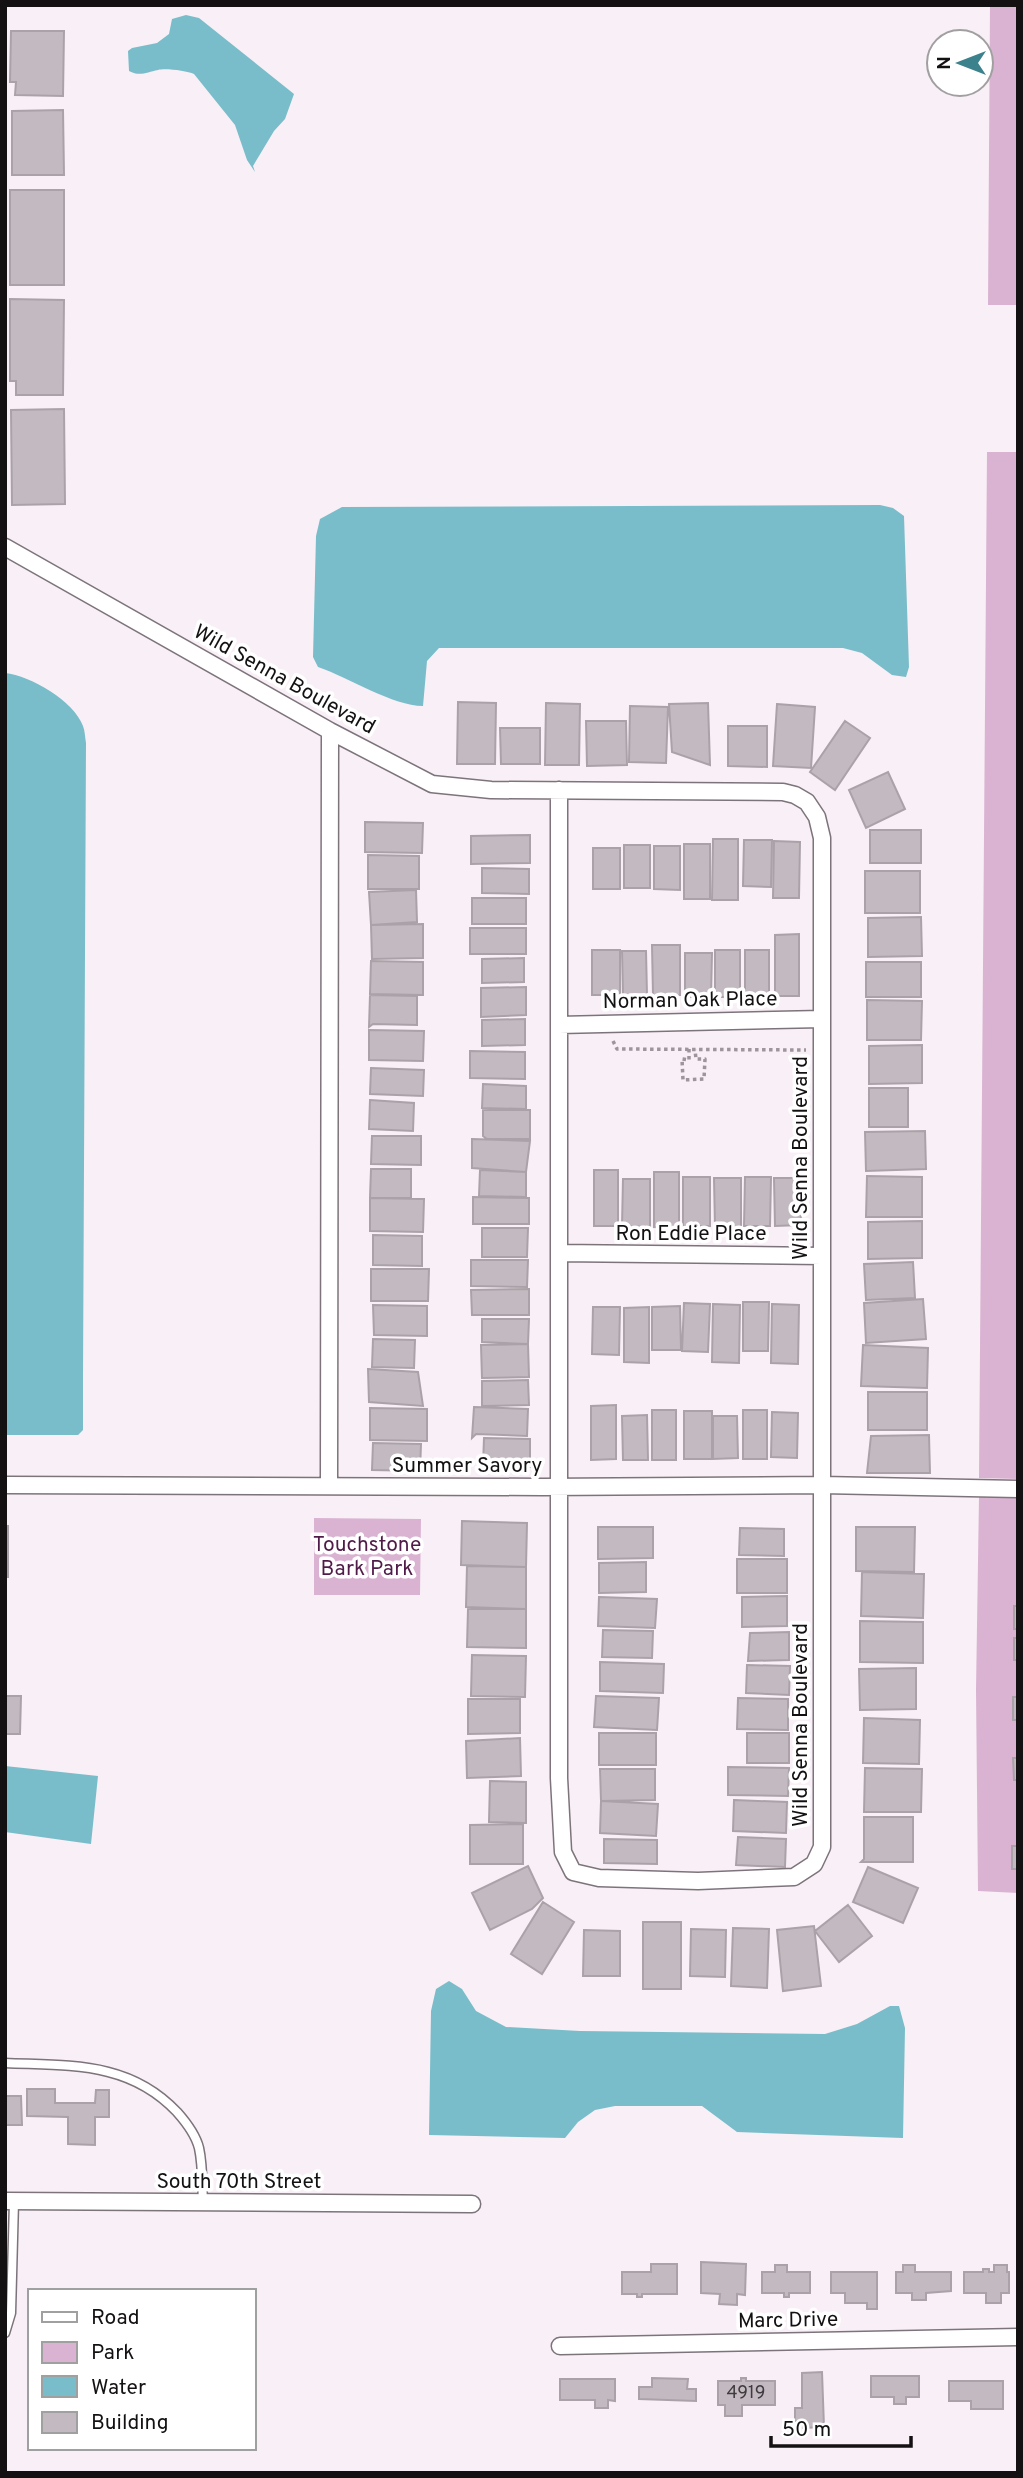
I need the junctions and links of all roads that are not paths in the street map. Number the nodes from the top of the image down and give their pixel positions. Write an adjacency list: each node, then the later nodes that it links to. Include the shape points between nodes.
1 (5, 547): 2 (street, Wild Senna Boulevard)
2 (330, 731): 3 (street, Wild Senna Boulevard, via 432,784); 10 (street)
3 (559, 790): 4 (street, Wild Senna Boulevard, via 757,791 795,795 807,802 822,838); 5 (street, Wild Senna Boulevard)
4 (822, 1019): 5 (street, Norman Oak Place); 7 (street, Wild Senna Boulevard)
5 (559, 1025): 6 (street, Wild Senna Boulevard)
6 (559, 1253): 7 (street, Ron Eddie Place); 11 (street, Wild Senna Boulevard)
7 (822, 1256): 9 (street, Wild Senna Boulevard)
8 (5, 1485): 10 (street, Summer Savory)
9 (822, 1485): 11 (street, Summer Savory); 11 (street, Wild Senna Boulevard, via 822,1847 814,1864 794,1877 698,1881 599,1878 573,1872 563,1852); 12 (street, Summer Savory)
10 (329, 1486): 11 (street, Summer Savory)
11 (559, 1488)
12 (1018, 1489)
13 (5, 2063): 15 (lane, via 89,2067 125,2075 162,2095 198,2146)
14 (10, 2201): 15 (street, South 70th Street); 17 (lane, via 11,2314)
15 (203, 2203): 16 (street, South 70th Street)
16 (471, 2204)
17 (5, 2333)
18 (1018, 2337): 19 (street, Marc Drive)
19 (560, 2346)

